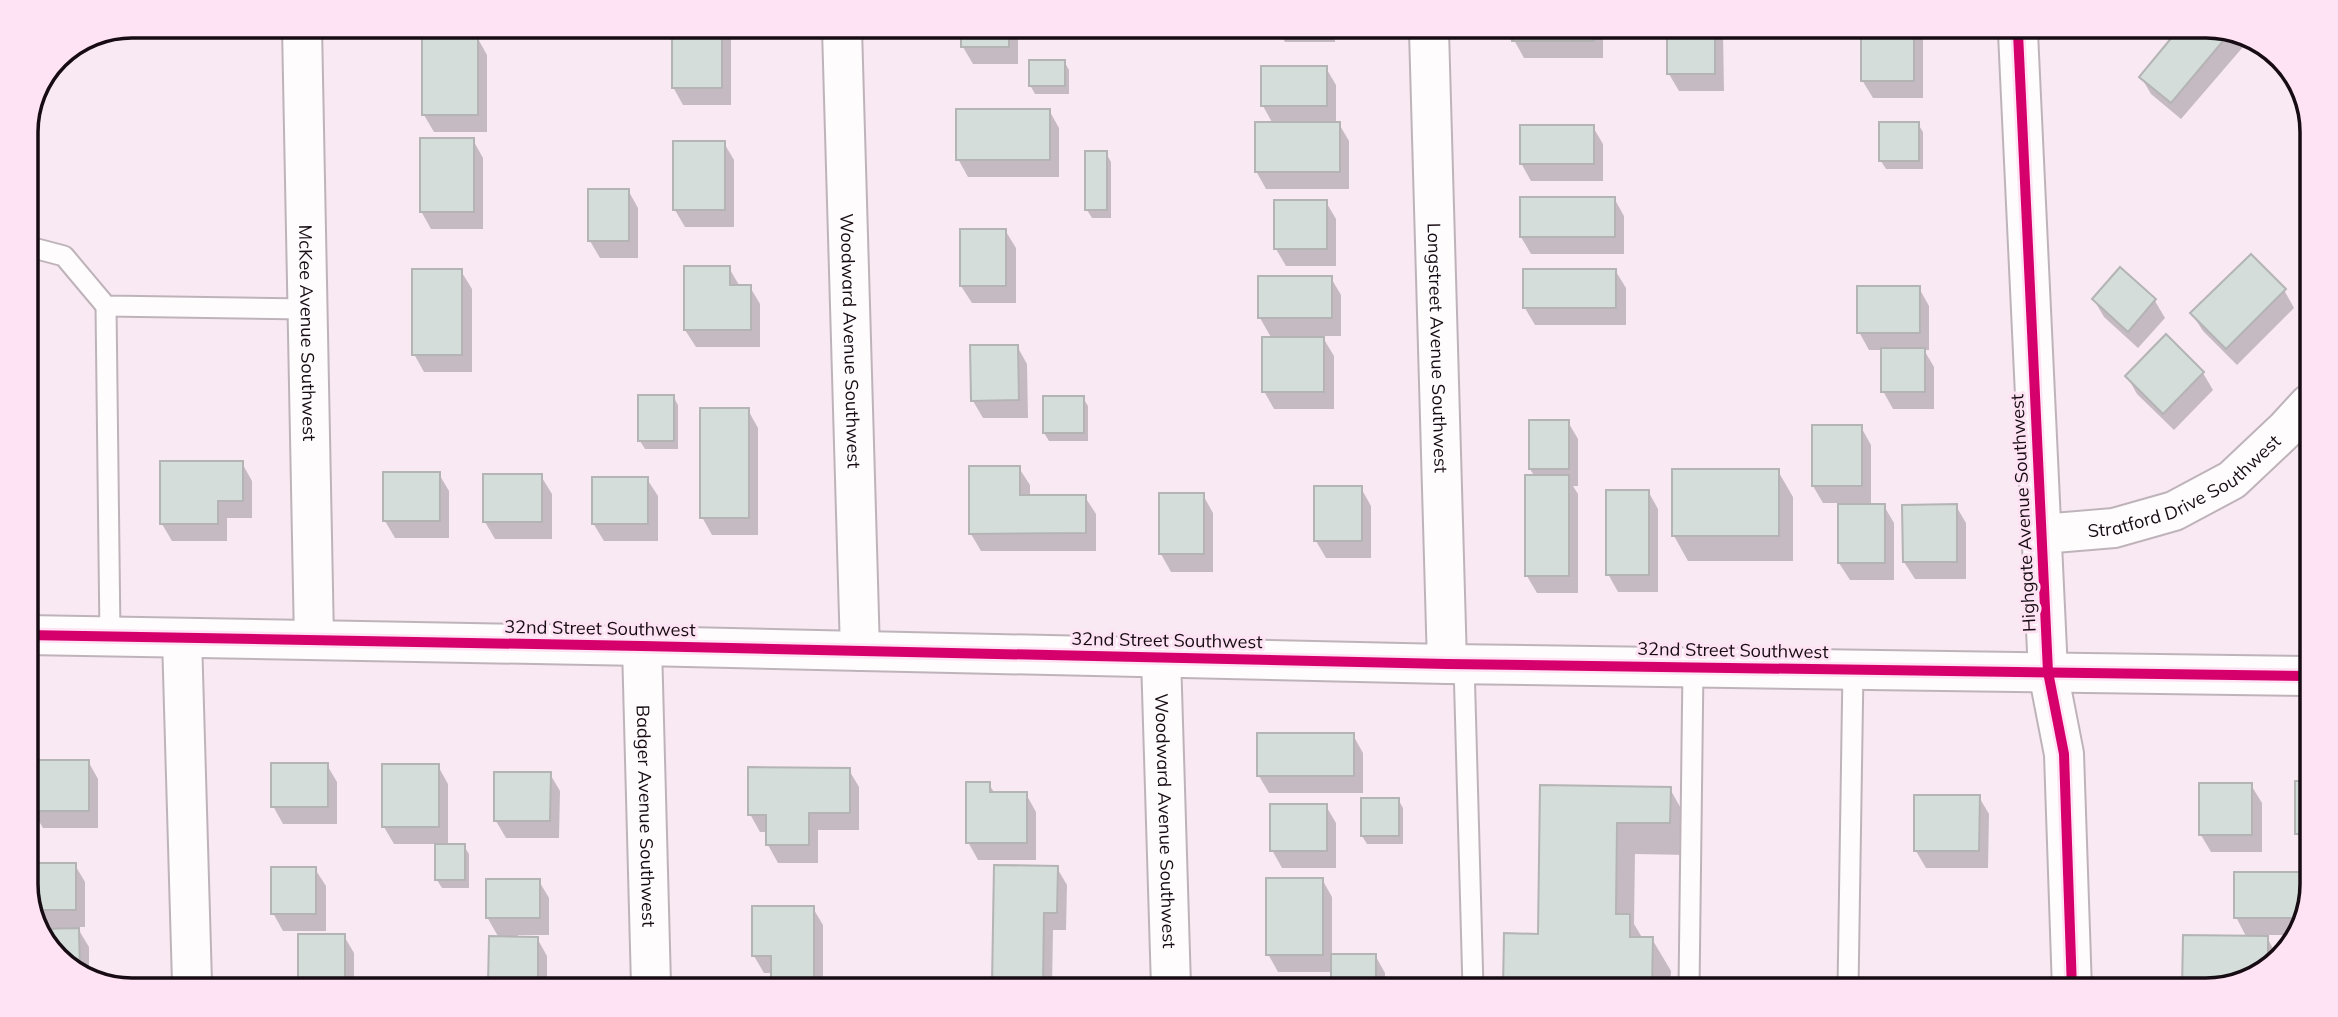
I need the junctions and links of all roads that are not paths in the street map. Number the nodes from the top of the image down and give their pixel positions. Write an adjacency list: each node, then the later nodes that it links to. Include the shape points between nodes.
1 (302, 39): 7 (street, McKee Avenue Southwest)
2 (842, 39): 15 (street, Woodward Avenue Southwest)
3 (1429, 39): 17 (street, Longstreet Avenue Southwest)
4 (2018, 39): 9 (street, Highgate Avenue Southwest)
5 (39, 249): 6 (lane, via 64,256)
6 (106, 306): 7 (lane); 11 (lane)
7 (307, 309): 13 (street, McKee Avenue Southwest)
8 (2299, 414): 9 (street, Stratford Drive Southwest, via 2232,480 2174,510 2114,528)
9 (2042, 534): 20 (street, Highgate Avenue Southwest)
10 (39, 635): 11 (street, 32nd Street Southwest)
11 (110, 636): 12 (street, 32nd Street Southwest)
12 (182, 638): 13 (street, 32nd Street Southwest); 22 (street)
13 (314, 640): 14 (street, 32nd Street Southwest)
14 (642, 646): 15 (street, 32nd Street Southwest); 23 (street, Badger Avenue Southwest)
15 (860, 652): 16 (street, 32nd Street Southwest)
16 (1161, 657): 17 (street, 32nd Street Southwest); 24 (street, Woodward Avenue Southwest)
17 (1455, 664): 18 (street, 32nd Street Southwest); 25 (lane)
18 (1693, 667): 19 (street, 32nd Street Southwest); 26 (lane)
19 (1853, 670): 20 (street, 32nd Street Southwest); 27 (lane)
20 (2048, 672): 21 (street, 32nd Street Southwest); 28 (street, Highgate Avenue Southwest, via 2064,754)
21 (2300, 677)
22 (192, 978)
23 (652, 978)
24 (1171, 978)
25 (1472, 978)
26 (1689, 978)
27 (1848, 978)
28 (2072, 978)

